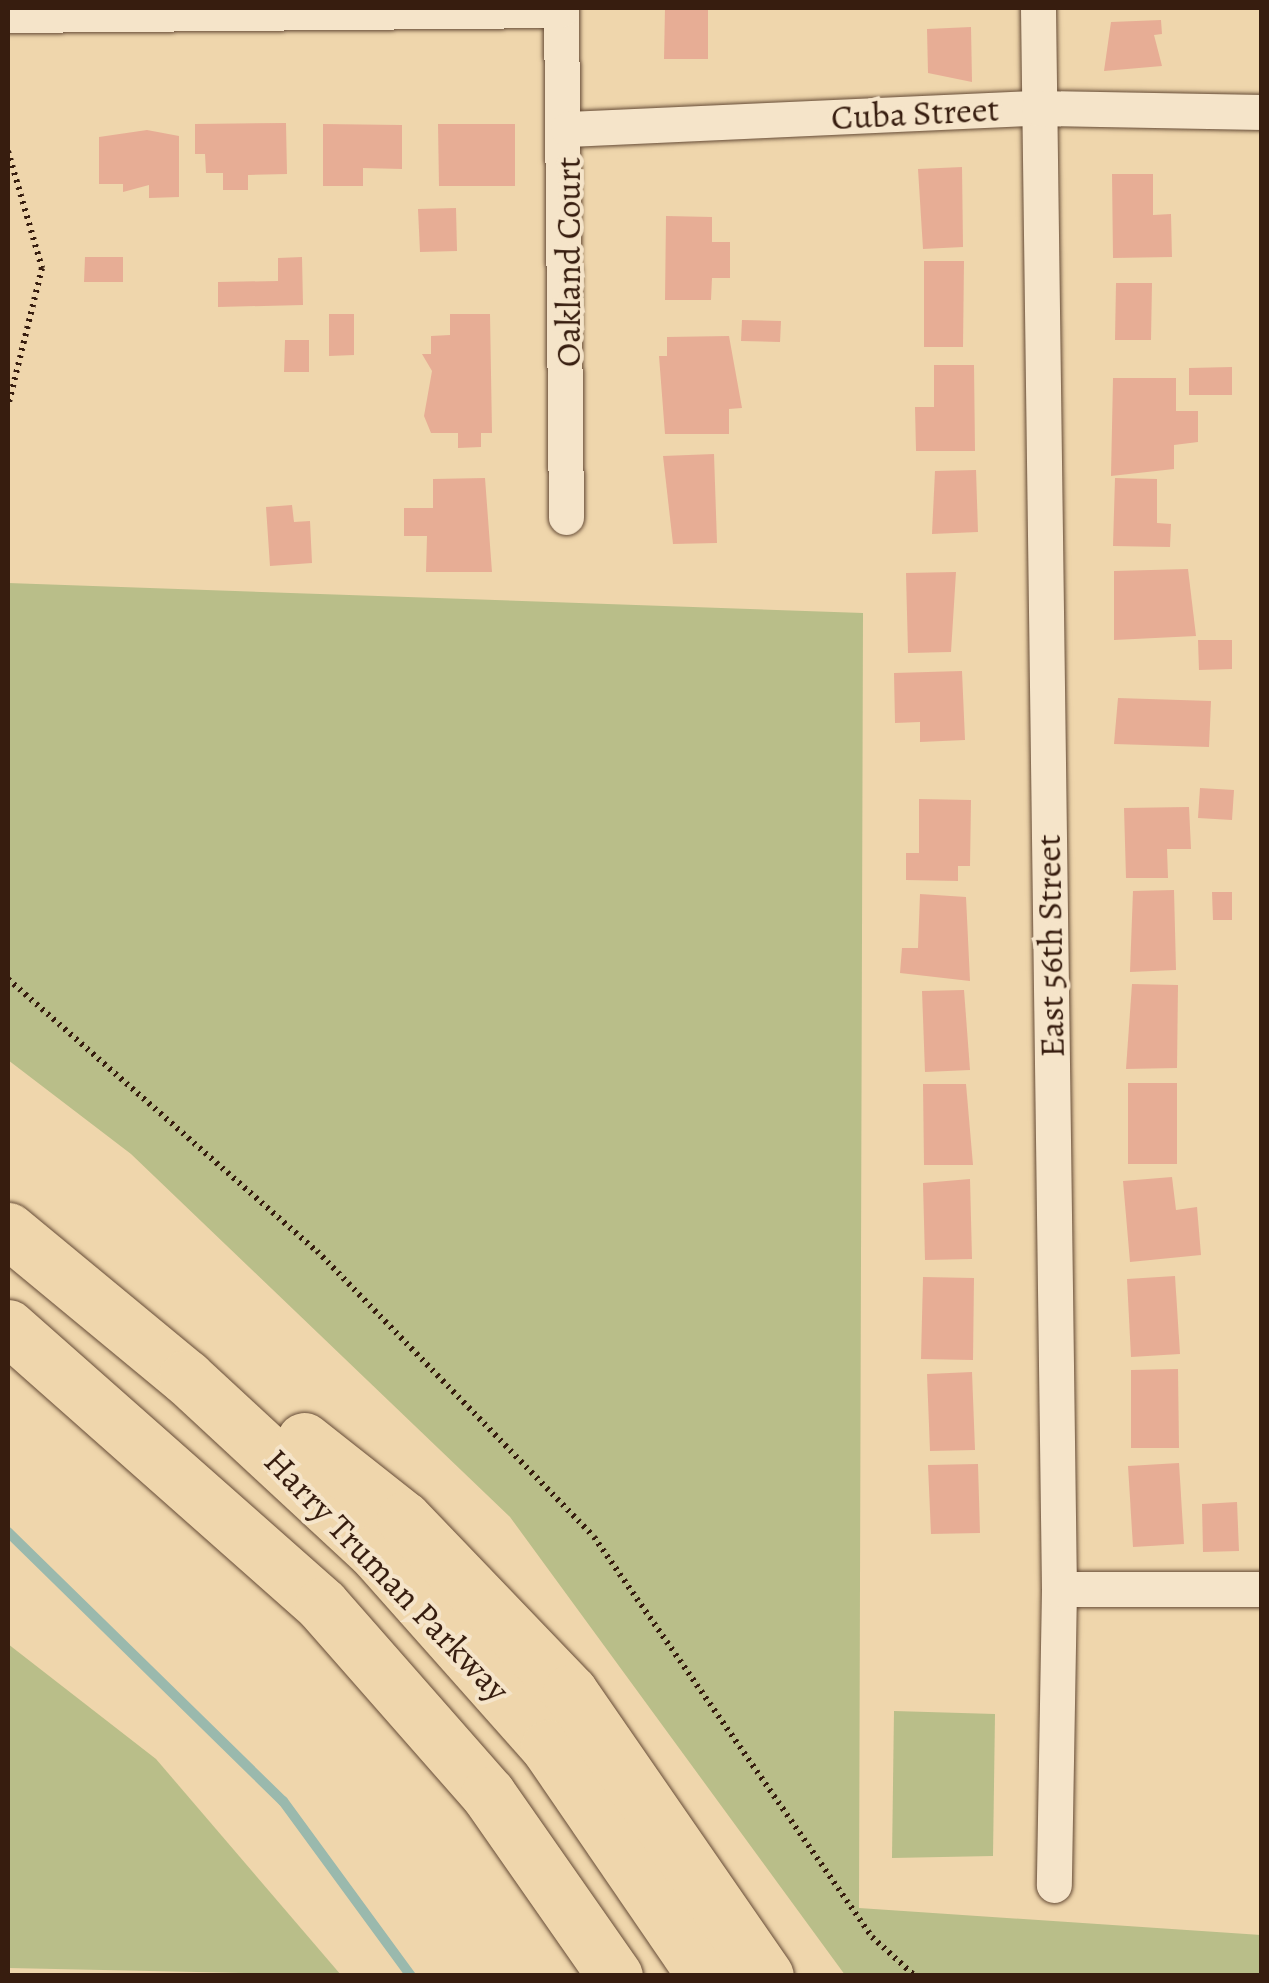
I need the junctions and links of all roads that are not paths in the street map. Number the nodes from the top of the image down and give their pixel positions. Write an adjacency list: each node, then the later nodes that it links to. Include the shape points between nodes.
1 (1038, 8): 4 (street, East 56th Street)
2 (561, 9): 3 (street); 6 (street, Oakland Court)
3 (8, 15)
4 (1039, 108): 5 (street, Cuba Street); 6 (street, Cuba Street); 11 (street, East 56th Street)
5 (1262, 112)
6 (568, 130): 7 (street, Oakland Court)
7 (566, 517)
8 (8, 1230): 9 (highway, Harry Truman Parkway)
9 (76, 1286): 15 (highway, Harry Truman Parkway, via 282,1462 464,1647 548,1747); 16 (highway, via 248,1395 404,1519 570,1692)
10 (8, 1327): 14 (highway, Harry Truman Parkway, via 322,1605 488,1794)
11 (1059, 1589): 12 (street); 13 (street, East 56th Street)
12 (1262, 1589)
13 (1054, 1885)
14 (615, 1976)
15 (705, 1976)
16 (766, 1976)

